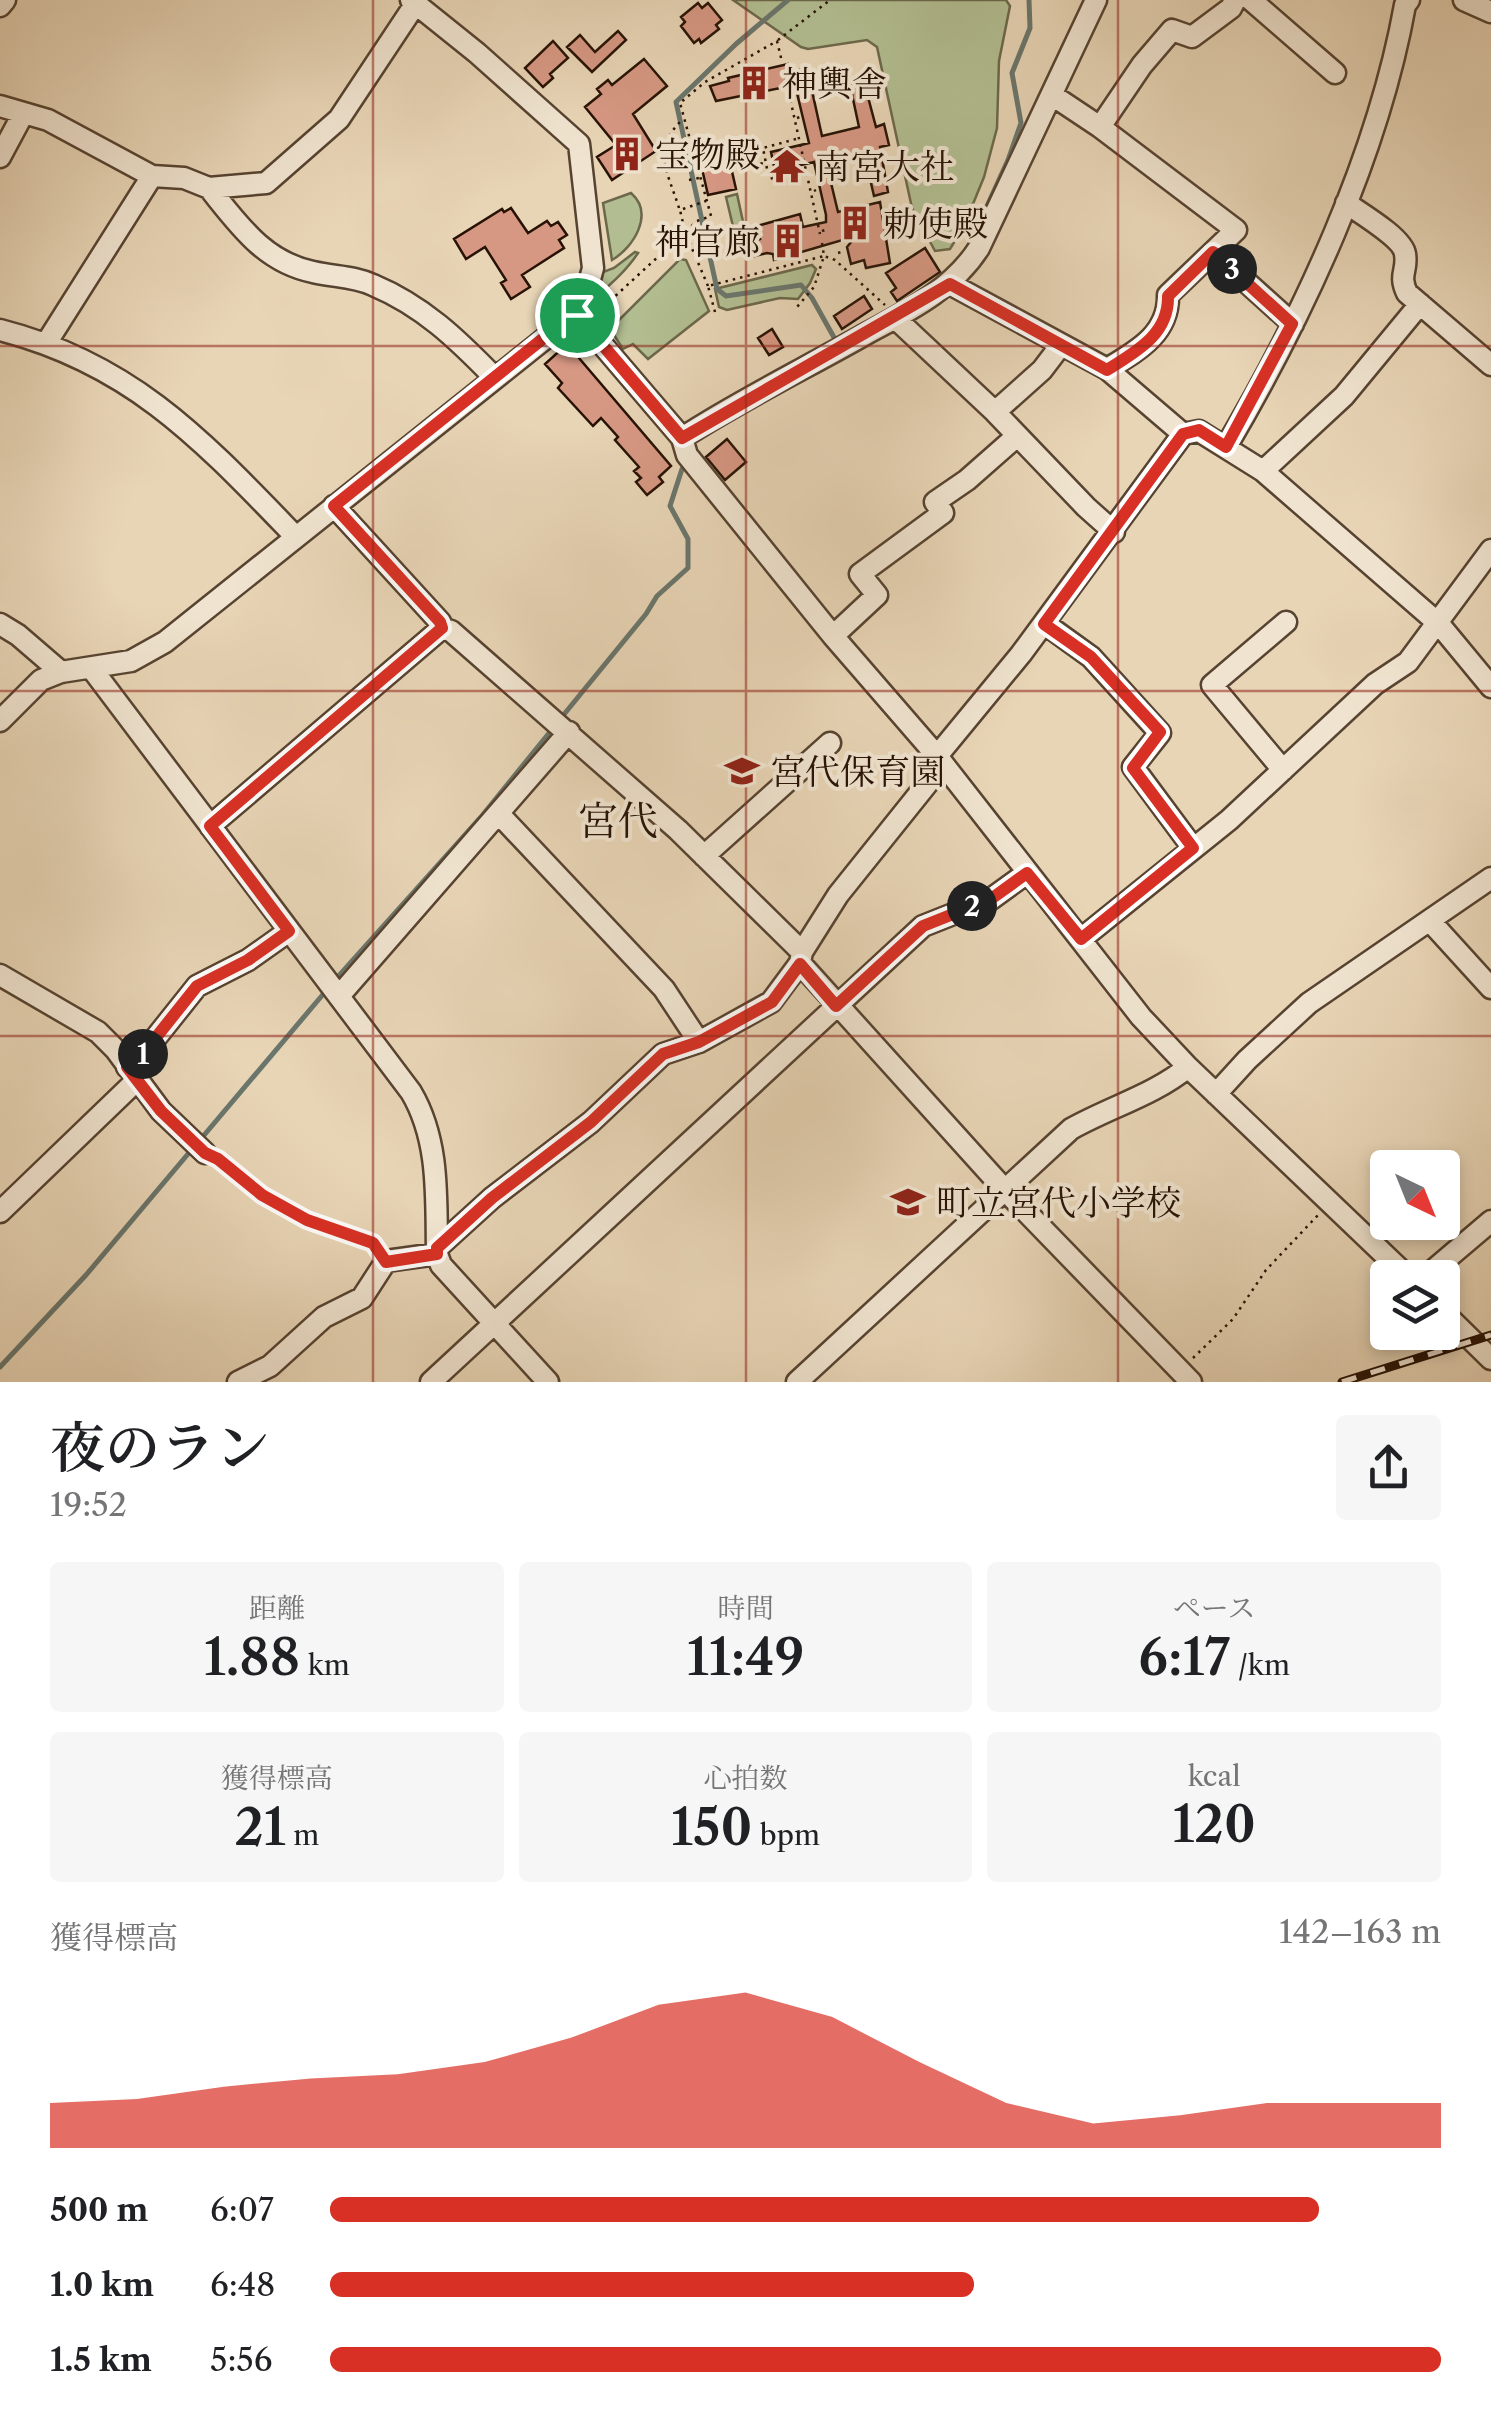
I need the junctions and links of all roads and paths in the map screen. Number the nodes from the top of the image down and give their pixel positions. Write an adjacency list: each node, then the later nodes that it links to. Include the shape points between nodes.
1 (5, 0): 9 (street)
2 (830, 0): 11 (path)
3 (1096, 0): 15 (street)
4 (1235, 0): 19 (street, via 1192,37 1172,30)
5 (1251, 0): 14 (street)
6 (1464, 0): 10 (street)
7 (414, 2): 30 (street, via 339,118 278,174 266,183); 47 (street, via 579,144 593,268)
8 (1405, 2): 32 (street, via 1394,68)
9 (0, 6)
10 (1491, 12)
11 (777, 41): 12 (path); 18 (path, via 705,82 680,104)
12 (782, 62)
13 (784, 71): 20 (path)
14 (1335, 73)
15 (1052, 95): 19 (street); 41 (street, via 979,248)
16 (0, 106): 17 (street)
17 (23, 114): 22 (street); 27 (street, via 48,120)
18 (683, 119): 28 (path); 33 (path, via 662,151)
19 (1100, 126): 38 (street, via 1236,230)
20 (798, 139): 21 (path); 26 (path)
21 (763, 148): 23 (path); 24 (path, via 738,153)
22 (0, 157)
23 (766, 163): 24 (path); 26 (path, via 769,178)
24 (741, 168): 25 (path)
25 (732, 170)
26 (806, 171): 35 (path)
27 (152, 176): 30 (street); 50 (street)
28 (702, 177): 29 (path); 31 (path)
29 (690, 180)
30 (209, 188): 54 (street, via 271,256 302,270 374,285 442,324)
31 (706, 202): 33 (path); 34 (path, via 711,216)
32 (1346, 202): 43 (street, via 1400,242 1406,255 1401,280); 48 (street)
33 (680, 210): 34 (path)
34 (685, 232): 42 (path); 47 (path)
35 (822, 232)
36 (822, 243): 40 (path)
37 (845, 251): 39 (path)
38 (1213, 252): 48 (street); 53 (street, via 1168,296 1168,312 1145,346)
39 (838, 253)
40 (824, 256): 42 (path); 44 (path, via 814,287); 46 (path)
41 (950, 284): 46 (street); 51 (street)
42 (710, 286): 45 (path)
43 (1420, 304): 52 (street); 60 (street, via 1344,396)
44 (797, 308)
45 (714, 312)
46 (891, 312): 55 (street); 58 (street)
47 (585, 316): 54 (street); 58 (street)
48 (1292, 324): 59 (street)
49 (0, 330): 50 (street)
50 (47, 342): 63 (street, via 137,389 178,420)
51 (1061, 345): 53 (street); 55 (street)
52 (1491, 365)
53 (1107, 370): 56 (street)
54 (494, 377): 61 (street)
55 (995, 412): 57 (street)
56 (1183, 434): 59 (street, via 1199,430); 62 (street)
57 (1018, 436): 62 (street); 70 (street, via 935,502 942,513 860,574 877,596)
58 (682, 438): 70 (street, via 687,456)
59 (1226, 447): 60 (street)
60 (1263, 471): 68 (street)
61 (334, 506): 63 (street); 69 (street)
62 (1114, 532): 67 (street)
63 (295, 536): 71 (street, via 166,642 131,662)
64 (1488, 562): 68 (street)
65 (1286, 622): 78 (street, via 1212,685)
66 (0, 624): 72 (street)
67 (1044, 624): 77 (street); 81 (street, via 1091,657 1160,732 1133,768)
68 (1439, 624): 73 (street); 78 (street, via 1408,662)
69 (442, 628): 75 (street); 80 (street)
70 (833, 636): 77 (street)
71 (92, 670): 72 (street); 80 (street)
72 (61, 672): 74 (street, via 42,680)
73 (1491, 687)
74 (0, 721)
75 (562, 726): 79 (street); 82 (street)
76 (830, 743): 82 (street)
77 (940, 760): 83 (street); 88 (street, via 838,895)
78 (1283, 770): 81 (street)
79 (499, 814): 90 (street); 93 (street, via 664,990)
80 (210, 826): 86 (street)
81 (1193, 848): 87 (street)
82 (704, 856): 88 (street)
83 (1027, 873): 87 (street); 92 (street, via 991,899 923,926)
84 (1491, 878): 85 (street)
85 (1430, 921): 91 (street); 96 (street, via 1310,1003)
86 (289, 931): 90 (street); 95 (street, via 197,986)
87 (1081, 939): 94 (street)
88 (801, 958): 92 (street); 93 (street, via 772,1002)
89 (0, 975): 95 (street, via 98,1032)
90 (333, 988): 102 (street, via 425,1116 433,1142)
91 (1491, 988)
92 (836, 1006): 98 (street); 106 (street)
93 (699, 1042): 102 (street, via 663,1054)
94 (1188, 1067): 96 (street); 98 (street, via 1072,1129)
95 (131, 1074): 97 (street); 100 (street)
96 (1216, 1094): 99 (street)
97 (197, 1146): 105 (path, via 307,1220 373,1243)
98 (1004, 1188): 109 (street); 113 (street)
99 (1330, 1203): 103 (street); 109 (path, via 1266,1270)
100 (0, 1212)
101 (1491, 1221): 104 (street)
102 (437, 1251): 105 (street); 106 (street, via 441,1265)
103 (1390, 1260)
104 (1445, 1260)
105 (386, 1262): 110 (street, via 362,1298 324,1317 270,1366)
106 (494, 1324): 111 (street); 112 (street)
107 (1460, 1328): 108 (street)
108 (1491, 1358)
109 (1186, 1376)
110 (238, 1382)
111 (431, 1382)
112 (548, 1382)
113 (797, 1382)

